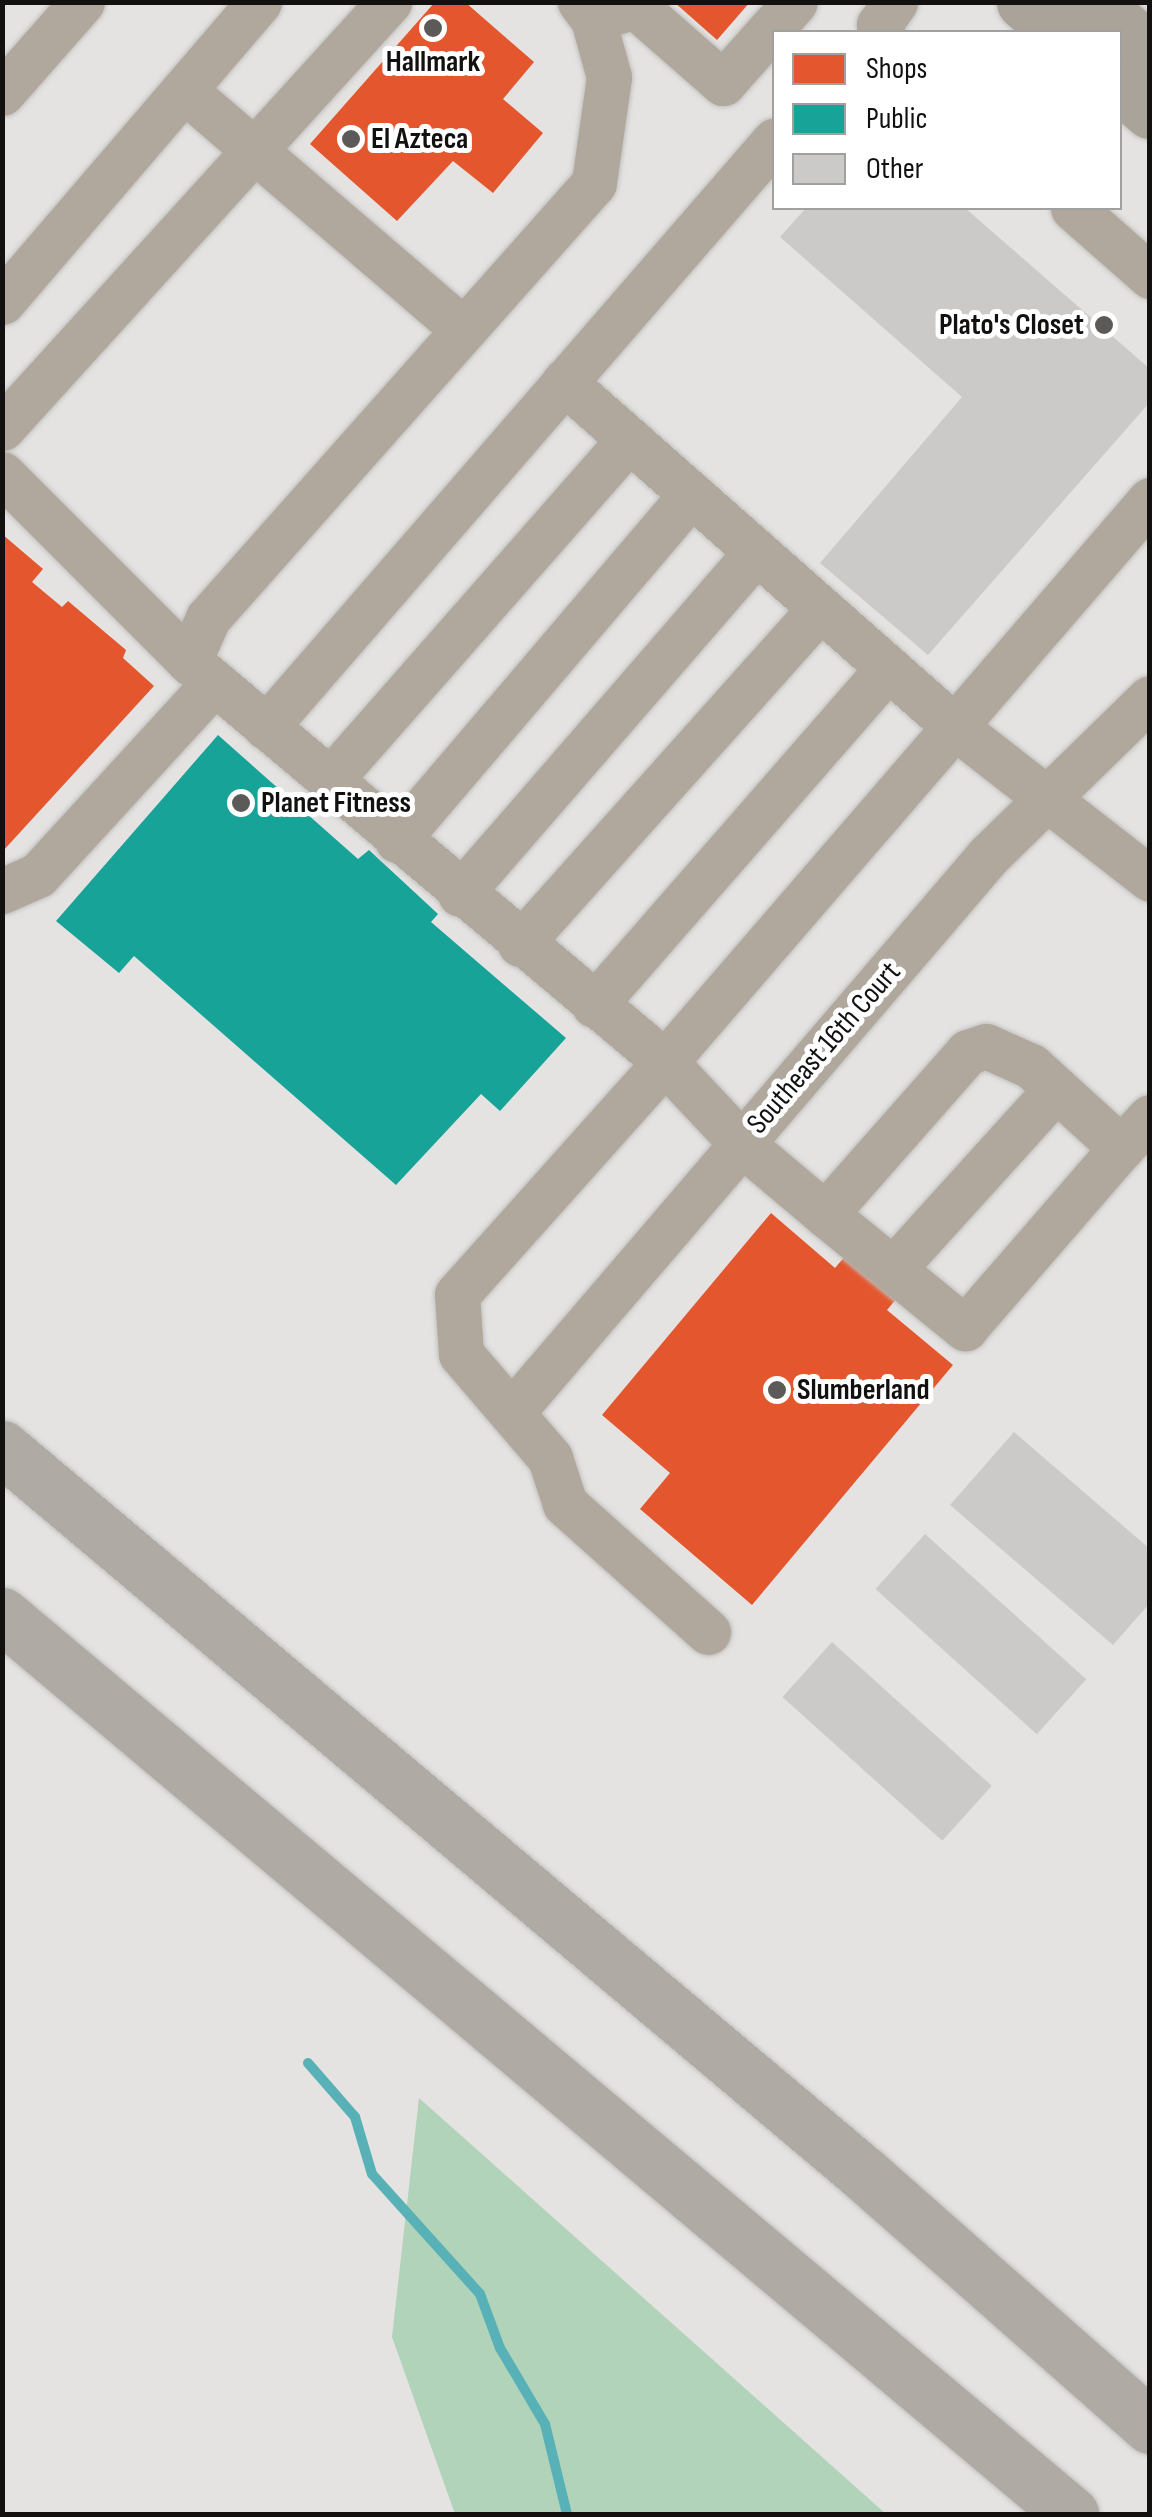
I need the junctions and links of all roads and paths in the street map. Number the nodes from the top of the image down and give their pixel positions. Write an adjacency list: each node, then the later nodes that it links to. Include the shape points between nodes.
1 (82, 2): 13 (street)
2 (260, 2): 12 (street)
3 (389, 2): 16 (street)
4 (795, 2): 7 (street, via 724,83 635,6)
5 (1024, 2): 8 (main road)
6 (1093, 2): 9 (main road)
7 (587, 11): 20 (street, via 609,77 594,183)
8 (1057, 30)
9 (1119, 30)
10 (1122, 33): 11 (main road)
11 (1140, 52): 14 (main road)
12 (184, 90): 16 (street); 19 (street)
13 (2, 92)
14 (1150, 111)
15 (772, 143): 21 (street)
16 (254, 150): 20 (street); 22 (street)
17 (1075, 210): 18 (street)
18 (1150, 276)
19 (2, 302)
20 (462, 330): 30 (street, via 208,618)
21 (564, 382): 23 (street); 32 (street)
22 (2, 428)
23 (628, 439): 25 (street); 34 (street)
24 (2, 474): 30 (street)
25 (691, 494): 27 (street); 36 (street)
26 (1150, 500): 33 (street)
27 (756, 552): 28 (street); 39 (street)
28 (820, 608): 29 (street); 40 (street)
29 (888, 668): 33 (street); 41 (street)
30 (201, 672): 32 (street); 38 (street, via 38,876)
31 (1150, 698): 35 (street, Southeast 16th Court)
32 (266, 727): 34 (street)
33 (955, 727): 35 (street); 42 (street)
34 (328, 781): 36 (street)
35 (1049, 798): 37 (street); 45 (street, Southeast 16th Court, via 988,856)
36 (398, 840): 39 (street)
37 (1148, 876)
38 (2, 890)
39 (460, 894): 40 (street)
40 (520, 944): 41 (street)
41 (594, 1004): 42 (street)
42 (665, 1062): 45 (street); 48 (street, via 457,1296 461,1354)
43 (1056, 1089): 44 (street); 46 (street, via 1004,1050 968,1052); 47 (street)
44 (1135, 1133): 47 (street, via 964,1328)
45 (742, 1144): 46 (street); 48 (street, Southeast 16th Court)
46 (825, 1214): 47 (street)
47 (893, 1269)
48 (512, 1412): 51 (street, via 550,1458 566,1504)
49 (2, 1448): 52 (highway, via 863,2173)
50 (2, 1615): 53 (highway)
51 (708, 1632)
52 (1150, 2426)
53 (1071, 2514)

